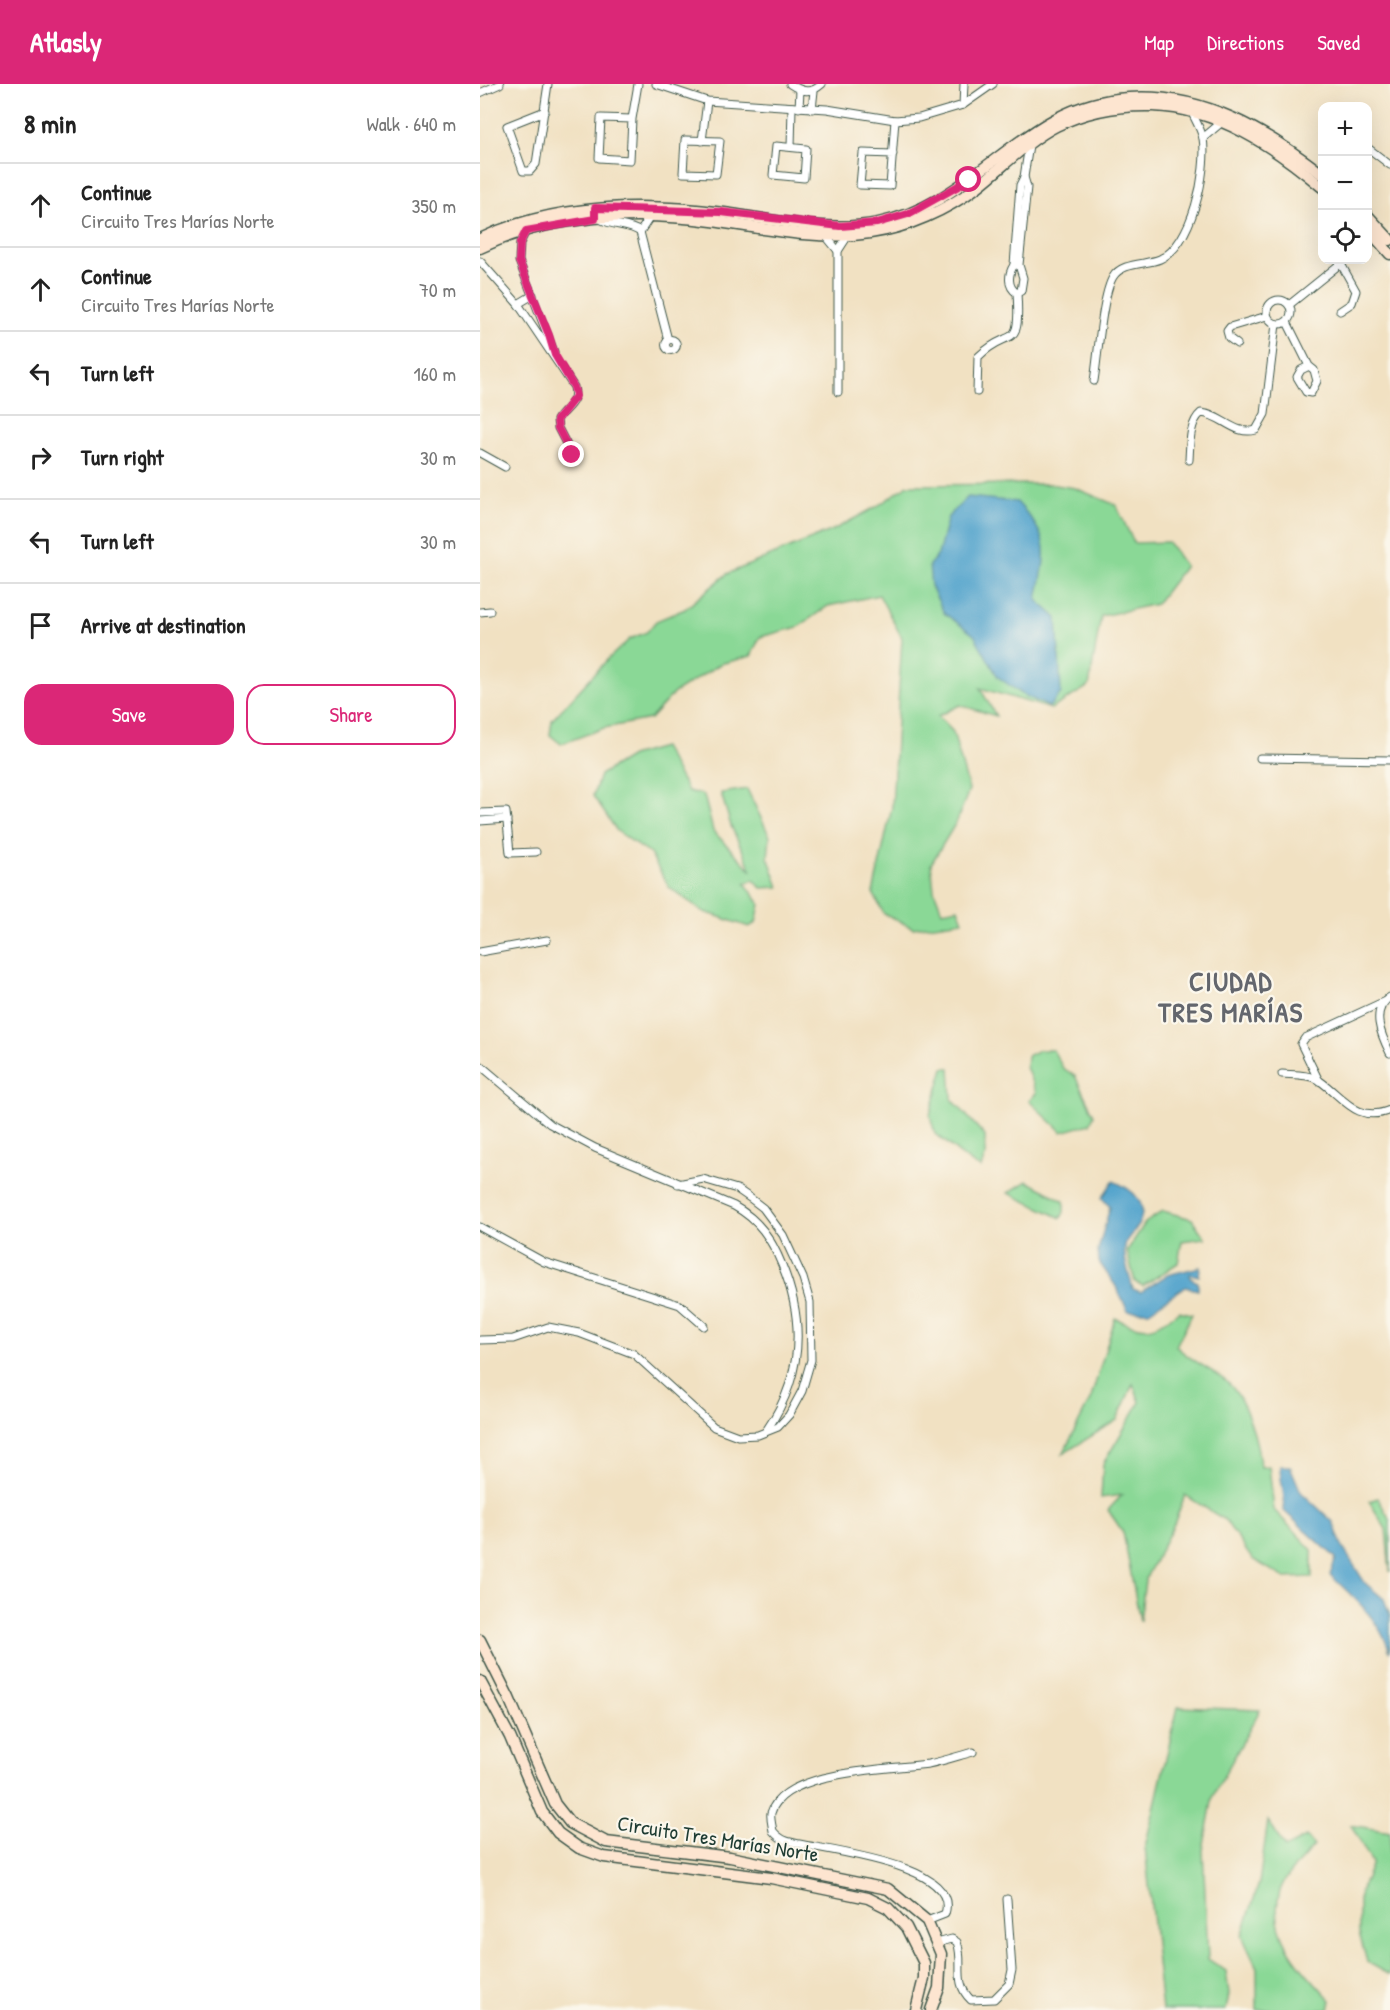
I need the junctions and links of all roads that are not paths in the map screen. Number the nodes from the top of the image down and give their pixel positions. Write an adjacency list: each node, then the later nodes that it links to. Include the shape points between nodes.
1 (500, 84): 12 (street)
2 (548, 84): 17 (street)
3 (638, 84): 19 (street)
4 (656, 84): 9 (street)
5 (790, 84): 10 (street)
6 (822, 84): 11 (street)
7 (964, 84): 14 (street)
8 (993, 84): 14 (street)
9 (672, 87): 13 (street)
10 (800, 90): 11 (street); 15 (street)
11 (814, 91): 16 (street)
12 (480, 93)
13 (707, 101): 15 (street); 23 (street)
14 (963, 105): 20 (street, via 919,118)
15 (795, 108): 16 (street); 25 (street)
16 (812, 109): 20 (street)
17 (545, 111): 17 (street, via 536,164 531,171 523,171 507,126)
18 (1192, 113): 21 (street); 22 (street); 24 (street, via 1155,106 1101,110 1056,127)
19 (632, 119): 19 (street, via 601,118 599,158 630,160)
20 (895, 120): 28 (street)
21 (1222, 122): 22 (street); 26 (street)
22 (1203, 138): 64 (street, via 1203,172 1197,200 1176,246 1158,260 1121,269 1113,276)
23 (702, 141): 23 (street, via 685,140 683,173 716,174 720,141)
24 (1029, 145): 29 (street); 30 (street)
25 (790, 147): 25 (street, via 776,146 773,175 804,178 806,149)
26 (1282, 149): 32 (street); 33 (street); 34 (street, via 1232,117 1201,105 1167,98 1129,98 1067,111 1037,128)
27 (1372, 151): 31 (street)
28 (893, 154): 28 (street, via 890,186 860,185 863,153)
29 (1016, 155): 30 (street); 34 (street)
30 (1026, 165): 51 (street)
31 (1390, 165)
32 (1318, 171)
33 (1318, 182)
34 (972, 185): 35 (street, via 908,214 858,225 790,222 721,212); 40 (street, via 932,213 897,227)
35 (597, 215): 36 (street); 38 (street); 39 (street, via 607,223 634,227); 43 (street, via 518,223)
36 (650, 217): 39 (street); 42 (street, via 709,220)
37 (1372, 220): 44 (street)
38 (526, 231): 45 (street); 53 (street, via 520,243 519,261)
39 (640, 232): 60 (street)
40 (849, 234): 42 (street); 46 (street)
41 (1372, 234): 47 (street)
42 (825, 235): 46 (street)
43 (480, 239)
44 (1390, 240)
45 (480, 248)
46 (838, 251): 65 (street)
47 (1390, 254)
48 (480, 261): 54 (street)
49 (1340, 264): 55 (street)
50 (1344, 264): 56 (street, via 1356,291 1352,303)
51 (1017, 265): 52 (street, via 1022,286); 52 (street, via 1009,278)
52 (1017, 293): 66 (street, via 1017,329 1013,337 978,357)
53 (533, 295): 54 (street); 62 (street)
54 (518, 304): 62 (street)
55 (1289, 304): 57 (street, via 1273,302); 58 (street, via 1292,311)
56 (1340, 311)
57 (1267, 316): 59 (street); 61 (street, via 1230,327 1229,338)
58 (1287, 322): 59 (street); 63 (street)
59 (1276, 324): 69 (street, via 1261,424 1256,430 1239,431 1201,413 1192,430)
60 (668, 340)
61 (1237, 344)
62 (555, 355): 68 (street, via 576,396 557,420)
63 (1309, 366)
64 (1094, 381)
65 (838, 392)
66 (977, 392)
67 (480, 453): 70 (street)
68 (572, 455)
69 (1189, 460)
70 (505, 466)
71 (490, 611): 72 (street)
72 (480, 612)
73 (1260, 758): 74 (street)
74 (1390, 760)
75 (480, 813): 76 (street, via 506,812)
76 (507, 819): 77 (street); 78 (street, via 510,853)
77 (480, 821)
78 (536, 852)
79 (547, 940): 80 (street)
80 (480, 952)
81 (1390, 997): 82 (street)
82 (1383, 1002): 83 (street, via 1378,1010 1379,1026); 86 (street, via 1305,1038 1302,1050)
83 (1390, 1053)
84 (480, 1065): 88 (street, via 550,1124)
85 (1282, 1074): 86 (street)
86 (1319, 1081): 87 (street, via 1354,1109 1380,1114)
87 (1390, 1110)
88 (678, 1184): 92 (street, via 714,1196 753,1216 769,1236 793,1291 798,1315 796,1359 775,1418); 92 (street, via 703,1179 737,1189 750,1198 763,1208 783,1235 803,1278 810,1302 811,1360 802,1391 789,1415 778,1427)
89 (480, 1227): 90 (street, via 544,1262 680,1305)
90 (704, 1326)
91 (480, 1340): 92 (street, via 513,1339 548,1327 579,1333 634,1354 714,1427 738,1436)
92 (766, 1431)
93 (480, 1640): 97 (street, Circuito Tres Marías Norte, via 555,1804 570,1823 587,1834 628,1846 730,1857 873,1885 902,1898)
94 (480, 1681): 98 (street, Circuito Tres Marías Norte, via 510,1737 542,1812 558,1833 579,1848 621,1860 714,1869 868,1898 888,1908)
95 (973, 1752): 97 (street, via 931,1763 824,1778 794,1788 780,1798 771,1814 773,1831 788,1842 870,1856 934,1883 947,1908 945,1914)
96 (1006, 1899): 99 (street, via 1012,1970 1010,1984 994,1999 981,2002 964,1994 959,1980 957,1942 951,1939)
97 (925, 1919): 98 (street, via 913,1920); 99 (street, Circuito Tres Marías Norte)
98 (906, 1927): 101 (street, Circuito Tres Marías Norte)
99 (937, 1943): 100 (street, Circuito Tres Marías Norte)
100 (942, 1954): 101 (street, via 934,1962); 103 (street, Circuito Tres Marías Norte, via 939,1988)
101 (924, 1963): 102 (street)
102 (916, 2010)
103 (931, 2010)

